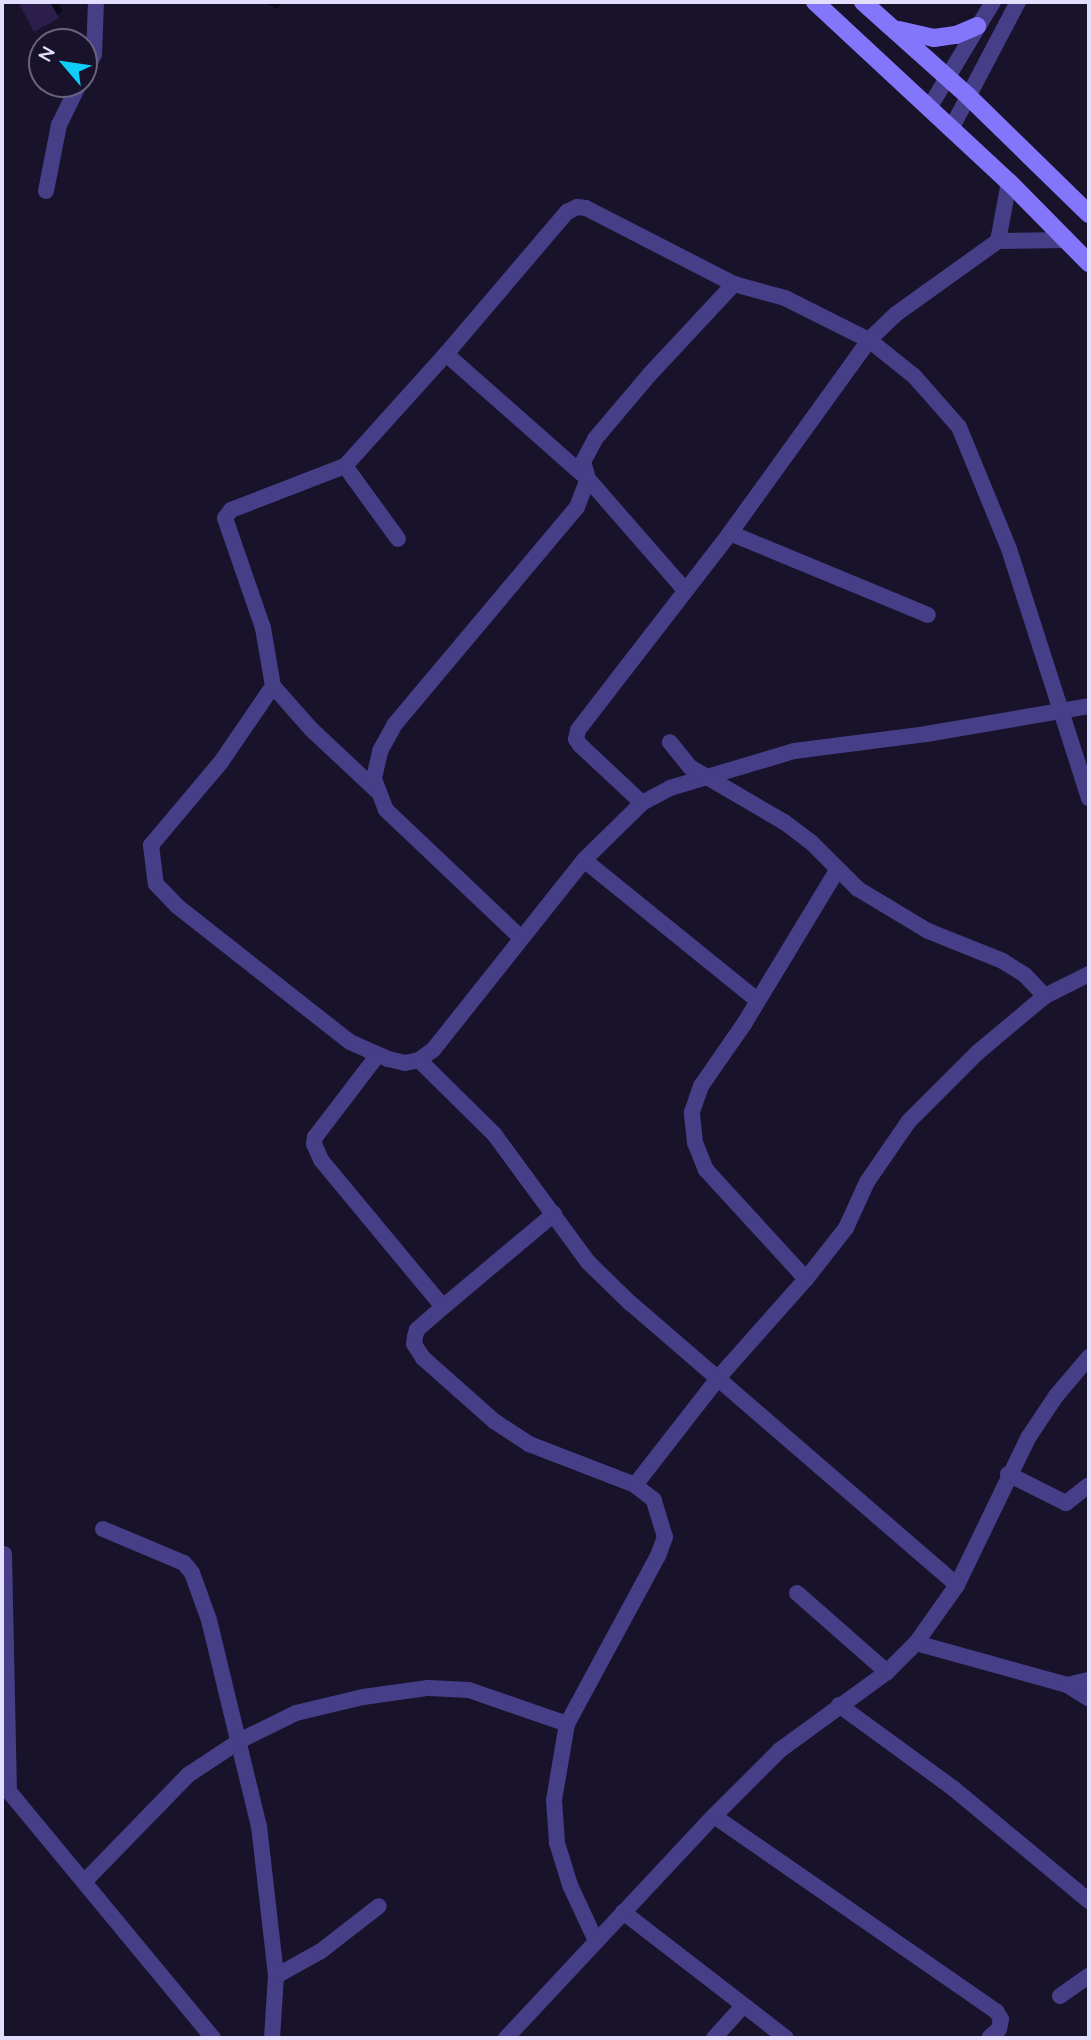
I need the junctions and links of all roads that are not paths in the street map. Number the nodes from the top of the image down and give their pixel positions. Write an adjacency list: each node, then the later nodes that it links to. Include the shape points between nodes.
1 (96, 2): 8 (street)
2 (815, 2): 12 (main road)
3 (863, 2): 7 (main road)
4 (993, 2): 6 (street)
5 (1018, 2): 10 (street)
6 (976, 26): 7 (main road, via 934,38); 9 (street)
7 (892, 27): 9 (main road)
8 (95, 28)
9 (946, 76): 10 (main road); 12 (street)
10 (968, 96): 13 (street); 16 (main road)
11 (73, 98): 15 (street, via 60,125)
12 (929, 108): 13 (main road)
13 (951, 129): 14 (main road)
14 (1009, 182): 17 (main road); 18 (street)
15 (46, 191)
16 (1089, 214)
17 (1067, 240): 18 (street); 19 (main road)
18 (998, 241): 21 (street, via 896,314)
19 (1089, 262)
20 (734, 284): 21 (street, via 785,298); 22 (street, via 577,207 567,212); 24 (street, via 595,439 583,461)
21 (869, 340): 25 (street); 31 (street, via 914,376 959,427 1009,549)
22 (446, 354): 23 (street); 24 (street)
23 (345, 466): 26 (street); 29 (street, via 231,510 225,517 262,628)
24 (588, 479): 27 (street); 34 (street, via 578,507 395,724 376,767)
25 (730, 533): 27 (street); 28 (street)
26 (398, 539)
27 (684, 589): 36 (street, via 576,735 580,745)
28 (928, 615)
29 (273, 686): 34 (street); 43 (street, via 221,762 151,845 156,884 177,906 350,1042)
30 (1089, 706): 31 (street)
31 (1059, 712): 33 (street, via 794,751); 35 (street)
32 (670, 742): 33 (street, via 690,767)
33 (707, 777): 36 (street); 38 (street, via 784,822)
34 (376, 790): 39 (street, via 386,810)
35 (1089, 798)
36 (642, 803): 37 (street)
37 (584, 860): 39 (street); 42 (street)
38 (838, 869): 41 (street, via 858,889 902,917 1014,967); 42 (street)
39 (521, 938): 44 (street, via 433,1050)
40 (1089, 974): 41 (street)
41 (1045, 996): 46 (street, via 976,1053 908,1121 867,1182 846,1228)
42 (757, 1000): 46 (street, via 701,1086 692,1112 695,1143 706,1170 722,1190)
43 (377, 1055): 44 (street, via 405,1063); 47 (street, via 314,1144 321,1160)
44 (419, 1060): 45 (street, via 494,1135)
45 (554, 1214): 47 (street); 49 (street, via 588,1262)
46 (806, 1279): 49 (street)
47 (443, 1307): 51 (street, via 417,1330 414,1344 423,1358 494,1421 529,1444)
48 (1089, 1357): 50 (street, via 1056,1396)
49 (719, 1377): 51 (street); 55 (street)
50 (1008, 1474): 52 (street, via 1066,1503); 55 (street)
51 (635, 1485): 63 (street, via 654,1500 665,1537)
52 (1089, 1485)
53 (103, 1529): 64 (street, via 170,1554 192,1573)
54 (4, 1554): 65 (street)
55 (957, 1586): 57 (street)
56 (797, 1593): 58 (street)
57 (916, 1643): 58 (street); 60 (street)
58 (887, 1672): 62 (street)
59 (1089, 1681): 60 (street)
60 (1068, 1685): 61 (street)
61 (1089, 1699)
62 (839, 1705): 66 (street, via 780,1750); 68 (street, via 954,1789)
63 (567, 1724): 64 (street, via 469,1690 428,1688 296,1713); 71 (street, via 554,1800 557,1843)
64 (240, 1740): 67 (street, via 188,1775); 72 (street, via 260,1826)
65 (5, 1787): 67 (street)
66 (714, 1816): 70 (street); 81 (street, via 996,2011 1001,2018 999,2029)
67 (85, 1881): 76 (street)
68 (1089, 1901)
69 (379, 1906): 72 (street, via 320,1951)
70 (622, 1912): 71 (street); 75 (street)
71 (596, 1941): 78 (street)
72 (276, 1976): 77 (street)
73 (1089, 1976): 74 (street)
74 (1060, 1996)
75 (743, 2006): 79 (street); 80 (street)
76 (214, 2038)
77 (272, 2038)
78 (506, 2038)
79 (714, 2038)
80 (786, 2038)
81 (989, 2038)

